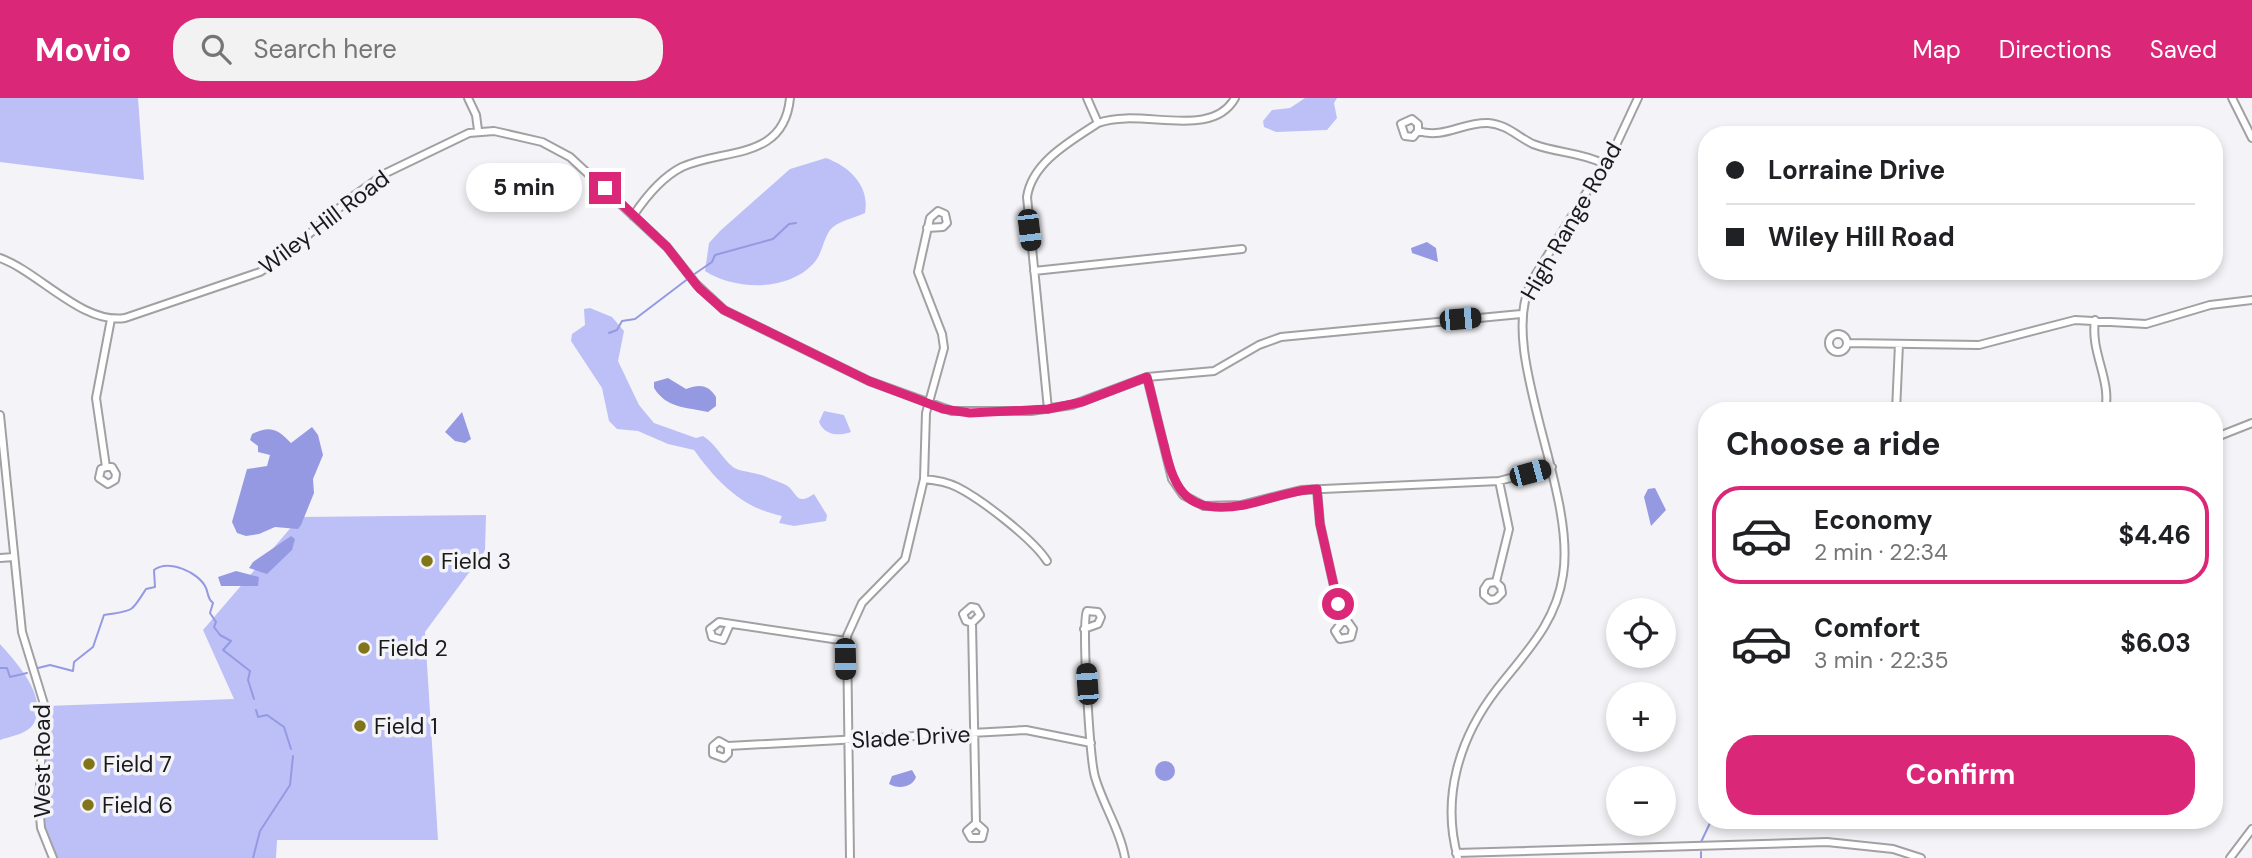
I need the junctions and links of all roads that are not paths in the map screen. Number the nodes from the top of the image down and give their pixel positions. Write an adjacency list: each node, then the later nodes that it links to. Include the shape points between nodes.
1 (468, 98): 8 (street)
2 (790, 98): 12 (street, via 781,126 765,143 678,170)
3 (1087, 98): 7 (street)
4 (1235, 98): 7 (street, via 1224,112 1207,120 1126,116)
5 (1638, 98): 11 (street, High Range Road)
6 (2232, 98): 10 (street)
7 (1098, 123): 16 (street, via 1043,163 1030,183 1027,211)
8 (478, 131): 12 (street, Wiley Hill Road, via 509,133 555,147); 19 (street, Wiley Hill Road, via 371,183 260,272)
9 (1418, 131): 11 (street, via 1436,135 1495,124 1533,144)
10 (2252, 138)
11 (1602, 163): 18 (street, High Range Road, via 1528,287)
12 (633, 216): 26 (street, Wiley Hill Road, via 724,310 869,381)
13 (927, 228): 26 (street, via 918,272 944,343)
14 (1242, 249): 16 (street)
15 (0, 258): 19 (street, via 33,274 83,309)
16 (1034, 271): 27 (street)
17 (2252, 300): 20 (street, via 2210,305 2146,324)
18 (1521, 314): 23 (street, Wiley Hill Road, via 1283,337 1214,371); 32 (street, High Range Road, via 1527,363)
19 (111, 319): 31 (street, via 96,391)
20 (2095, 320): 22 (street, via 2067,321 1979,345); 25 (street, via 2094,345 2107,390)
21 (1847, 343): 22 (street)
22 (1899, 344): 24 (street)
23 (1147, 377): 27 (street, Wiley Hill Road, via 1082,402); 35 (street, via 1171,475 1187,498 1204,506 1237,506)
24 (1896, 402)
25 (2106, 402)
26 (928, 403): 27 (street, Wiley Hill Road, via 970,413); 33 (street)
27 (1048, 409)
28 (0, 415): 36 (street, West Road)
29 (2252, 423): 30 (street)
30 (2223, 434)
31 (106, 467)
32 (1552, 467): 34 (street); 51 (street, High Range Road, via 1563,522 1561,587 1541,635 1496,690 1468,738 1450,802)
33 (924, 479): 38 (street, via 949,483 965,492 1037,547); 44 (street, via 905,559 862,603)
34 (1499, 481): 35 (street); 39 (street, via 1509,529)
35 (1317, 489): 40 (street, via 1320,524)
36 (14, 557): 37 (street); 52 (street, West Road, via 25,646 44,704 39,804 41,828)
37 (0, 558)
38 (1047, 561)
39 (1496, 582)
40 (1342, 622)
41 (972, 623): 45 (street)
42 (730, 624): 44 (street)
43 (1084, 629): 47 (street)
44 (846, 641): 46 (street)
45 (974, 733): 46 (street, Slade Drive); 47 (street, Slade Drive, via 1036,730); 49 (street)
46 (848, 740): 48 (street, Slade Drive); 53 (street)
47 (1091, 743): 54 (street, via 1096,778)
48 (729, 746)
49 (976, 823)
50 (2252, 830): 56 (street)
51 (1457, 856): 55 (street, via 1827,842 1893,849)
52 (53, 858)
53 (850, 858)
54 (1125, 858)
55 (1921, 858)
56 (2230, 858)

